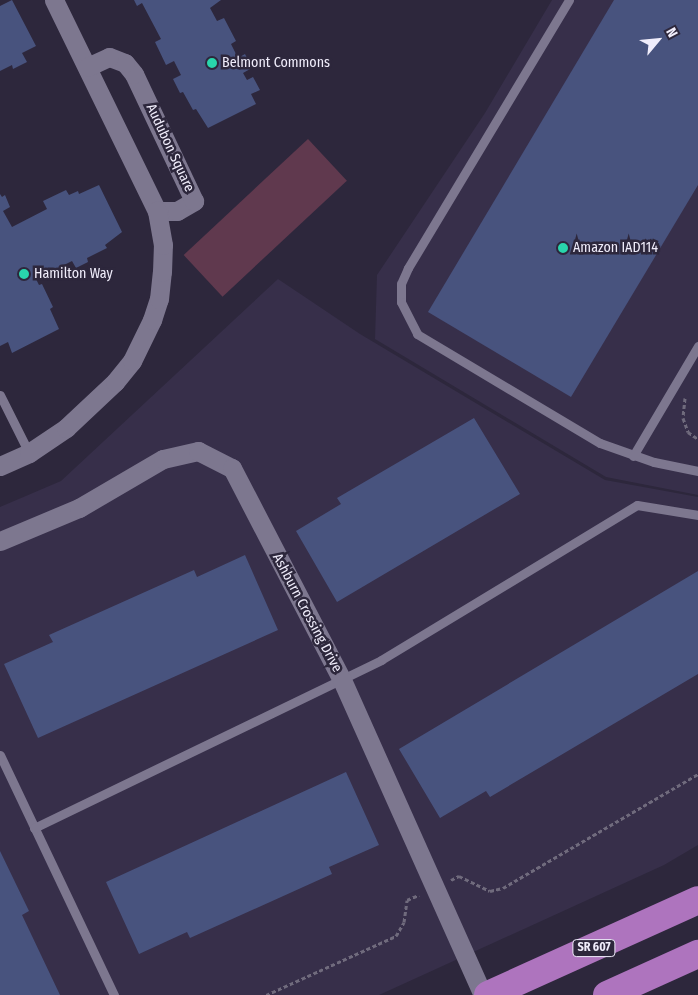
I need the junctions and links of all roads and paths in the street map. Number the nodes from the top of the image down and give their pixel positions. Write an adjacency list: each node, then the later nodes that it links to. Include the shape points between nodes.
1 (54, 0): 3 (street)
2 (569, 0): 10 (lane, via 408,268 402,284 401,302 417,334 600,443)
3 (88, 67): 4 (street); 4 (street, Audubon Square, via 109,57 125,63 134,74 173,154 194,201 177,211)
4 (157, 211): 9 (street, via 163,246 162,272 159,299 143,341 115,382 66,428)
5 (698, 346): 10 (lane)
6 (688, 390): 8 (path, via 682,408 683,418 688,432)
7 (0, 395): 9 (lane)
8 (698, 439)
9 (30, 453): 11 (street)
10 (634, 456): 12 (lane)
11 (0, 466)
12 (698, 470)
13 (698, 515): 15 (lane, via 637,504 381,660)
14 (0, 542): 15 (street, Ashburn Crossing Drive, via 79,508 163,459 198,451 232,468)
15 (342, 680): 18 (lane); 19 (street, Ashburn Crossing Drive)
16 (0, 755): 18 (lane)
17 (698, 774): 19 (path, via 503,888 490,891 458,876)
18 (34, 828): 22 (lane)
19 (435, 888): 23 (path, via 407,900 404,922 396,936); 24 (street, Ashburn Crossing Drive)
20 (698, 900): 25 (main road, SR 607)
21 (698, 954): 26 (main road)
22 (114, 995)
23 (266, 995)
24 (483, 995)
25 (488, 995)
26 (607, 995)

